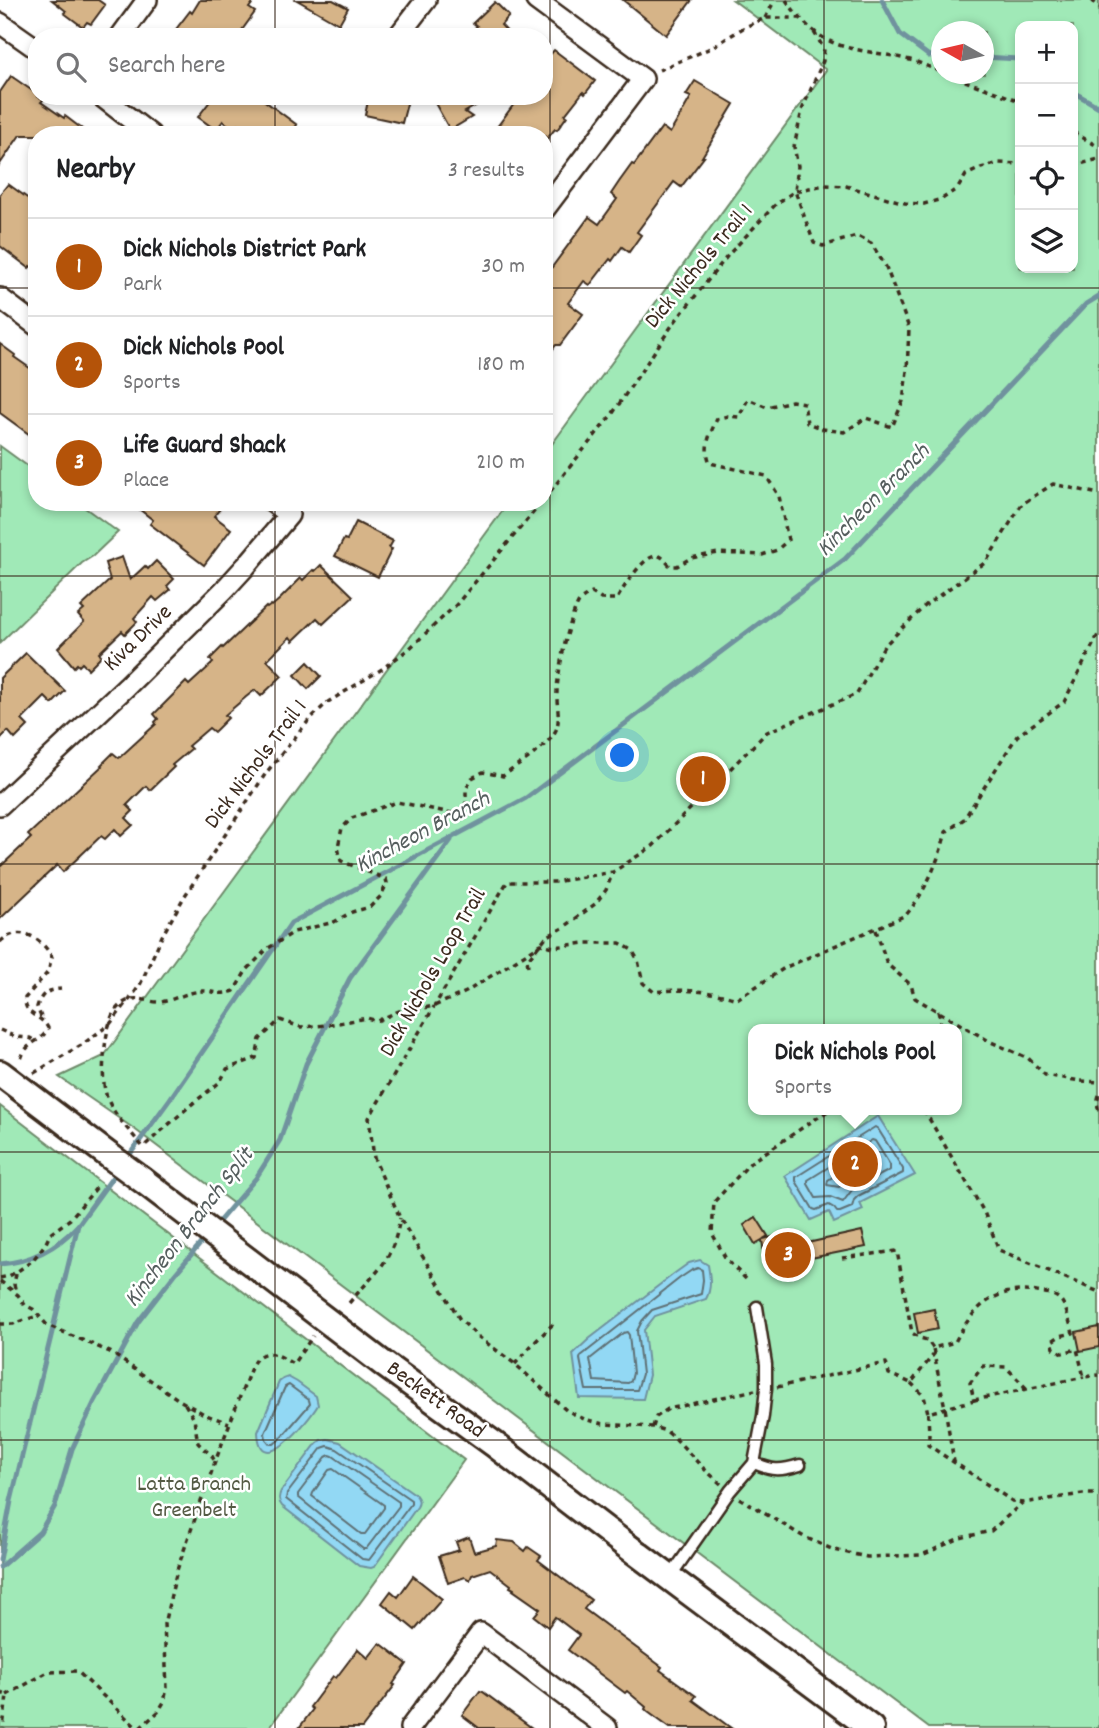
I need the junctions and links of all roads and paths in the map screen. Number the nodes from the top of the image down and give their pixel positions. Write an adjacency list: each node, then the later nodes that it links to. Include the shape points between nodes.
1 (147, 0): 11 (street)
2 (426, 0): 12 (street)
3 (536, 0): 16 (street)
4 (775, 0): 8 (path)
5 (786, 0): 9 (path)
6 (1092, 0): 7 (path)
7 (1099, 8)
8 (765, 18): 9 (path); 16 (path)
9 (799, 18): 13 (path)
10 (0, 23): 14 (street)
11 (127, 28)
12 (405, 28)
13 (814, 32): 15 (path, via 836,46); 26 (path, via 824,50 823,61 796,135)
14 (28, 43)
15 (931, 68)
16 (651, 75): 27 (street)
17 (974, 84): 18 (path)
18 (1015, 99)
19 (113, 105): 20 (street)
20 (140, 126)
21 (1078, 135): 22 (path)
22 (1099, 147)
23 (1099, 159): 25 (path)
24 (1015, 164): 26 (path, Dick Nichols Trail 1, via 981,168 942,200 924,204 846,186)
25 (1078, 165)
26 (795, 191): 30 (path, Dick Nichols Trail 1, via 776,204 729,254); 43 (path, via 814,243 823,246 857,236 870,243 886,267 909,328 903,401 892,427 866,418 844,432 823,429 807,423 804,403 792,401 767,407 748,399 739,417 717,419 706,442 709,463 766,476 779,496 789,540 762,555 718,553 677,566 670,566 662,557 649,558 617,599 601,599 592,593 580,600 556,690 558,723 544,745 503,776 482,772 472,778 466,804 456,814 397,802 352,818 342,828 341,861 386,878 381,896 370,907 294,932 260,956 234,991 183,994 161,1002)
27 (553, 199)
28 (0, 298): 29 (street)
29 (28, 319)
30 (553, 488)
31 (1099, 494): 37 (path, Dick Nichols Loop Trail, via 1053,484 1022,504 986,562 926,605 884,646 857,694 767,732 653,846)
32 (284, 511): 36 (street, Kiva Drive, via 289,515 246,566)
33 (535, 511): 43 (path, Dick Nichols Trail 1, via 456,606 410,648 310,719 267,773 184,897)
34 (1099, 633): 35 (path)
35 (1096, 643): 38 (path, via 1065,702 1017,736 964,819 946,832 918,902 906,915)
36 (0, 805)
37 (613, 872): 40 (path, via 595,904); 44 (path, Dick Nichols Loop Trail, via 554,882 507,883)
38 (876, 929): 40 (path, via 786,967 737,999 674,989 654,992 643,983 632,950 620,943); 45 (path, via 887,964 911,985 915,998)
39 (0, 942): 46 (path, via 23,933 36,937 52,957 48,972 24,1004)
40 (541, 944): 41 (path, via 527,960); 44 (path, via 466,992)
41 (528, 966)
42 (61, 989): 46 (path, via 42,995 37,1007)
43 (131, 999): 47 (path, Dick Nichols Trail 1)
44 (434, 1006): 47 (path, via 399,1011 377,1021 366,1018 301,1027 281,1020 260,1039 256,1058 227,1069 220,1082 143,1147 106,1096 103,1077); 62 (path, Dick Nichols Loop Trail, via 369,1118 374,1158)
45 (937, 1011): 48 (path); 49 (path)
46 (42, 1019): 52 (path, via 47,1032)
47 (110, 1024): 55 (path, Dick Nichols Trail 1)
48 (941, 1024)
49 (960, 1024)
50 (962, 1025): 56 (path, via 1028,1058 1045,1075)
51 (0, 1030): 52 (path)
52 (35, 1041): 53 (path)
53 (21, 1060)
54 (0, 1073): 97 (street, Beckett Road, bridge)
55 (34, 1073)
56 (1099, 1082)
57 (1099, 1095): 58 (path)
58 (1099, 1111)
59 (822, 1115): 65 (path, via 751,1163 714,1202 712,1233 726,1259)
60 (927, 1115): 67 (path, via 984,1212 999,1250)
61 (97, 1187): 64 (path)
62 (400, 1218): 69 (path, via 387,1260); 77 (path, Dick Nichols Loop Trail, via 459,1318)
63 (842, 1258): 75 (path, via 897,1251 912,1333 927,1339)
64 (17, 1272): 66 (path); 68 (path, via 14,1284)
65 (746, 1279)
66 (0, 1280): 68 (path)
67 (1099, 1292)
68 (18, 1295): 71 (path)
69 (349, 1303)
70 (757, 1307): 81 (lane)
71 (37, 1316): 73 (path); 84 (path, via 47,1325 110,1352)
72 (556, 1321): 77 (path)
73 (0, 1324)
74 (315, 1334): 87 (path, via 293,1364 273,1353 255,1359)
75 (933, 1348): 76 (path); 79 (path, via 955,1342 982,1303 1026,1290 1053,1294 1062,1302 1073,1333 1052,1341 1054,1348 1062,1353 1077,1349)
76 (934, 1354): 80 (path); 85 (path)
77 (515, 1364): 88 (path, Dick Nichols Loop Trail, via 566,1410 584,1419)
78 (1099, 1375): 79 (path)
79 (1084, 1377): 82 (path)
80 (911, 1383): 81 (path, via 889,1374 886,1363); 86 (path, via 924,1396)
81 (766, 1388): 88 (path, via 668,1409 656,1417); 91 (lane)
82 (1027, 1389): 83 (path); 83 (path, via 1006,1367 984,1366 970,1383)
83 (974, 1401): 85 (path)
84 (185, 1403): 87 (path); 89 (path, via 194,1419 198,1443)
85 (945, 1408): 86 (path); 90 (path)
86 (928, 1413): 90 (path, via 928,1445)
87 (229, 1423): 89 (path)
88 (653, 1427): 93 (path, Dick Nichols Loop Trail, via 676,1439)
89 (215, 1462): 101 (path, via 164,1624 164,1702)
90 (954, 1462): 96 (path)
91 (754, 1463): 92 (lane, via 776,1471); 97 (lane)
92 (800, 1465)
93 (721, 1483)
94 (1099, 1494): 96 (path)
95 (739, 1498): 96 (path, via 804,1537 867,1557 922,1555 960,1538 991,1531)
96 (1022, 1503)
97 (669, 1577): 104 (street, Beckett Road)
98 (0, 1693): 99 (path)
99 (7, 1695): 100 (path); 101 (path, via 48,1672 78,1671)
100 (3, 1728)
101 (138, 1728)
102 (410, 1728): 103 (street, via 481,1633)
103 (607, 1728)
104 (871, 1728)

